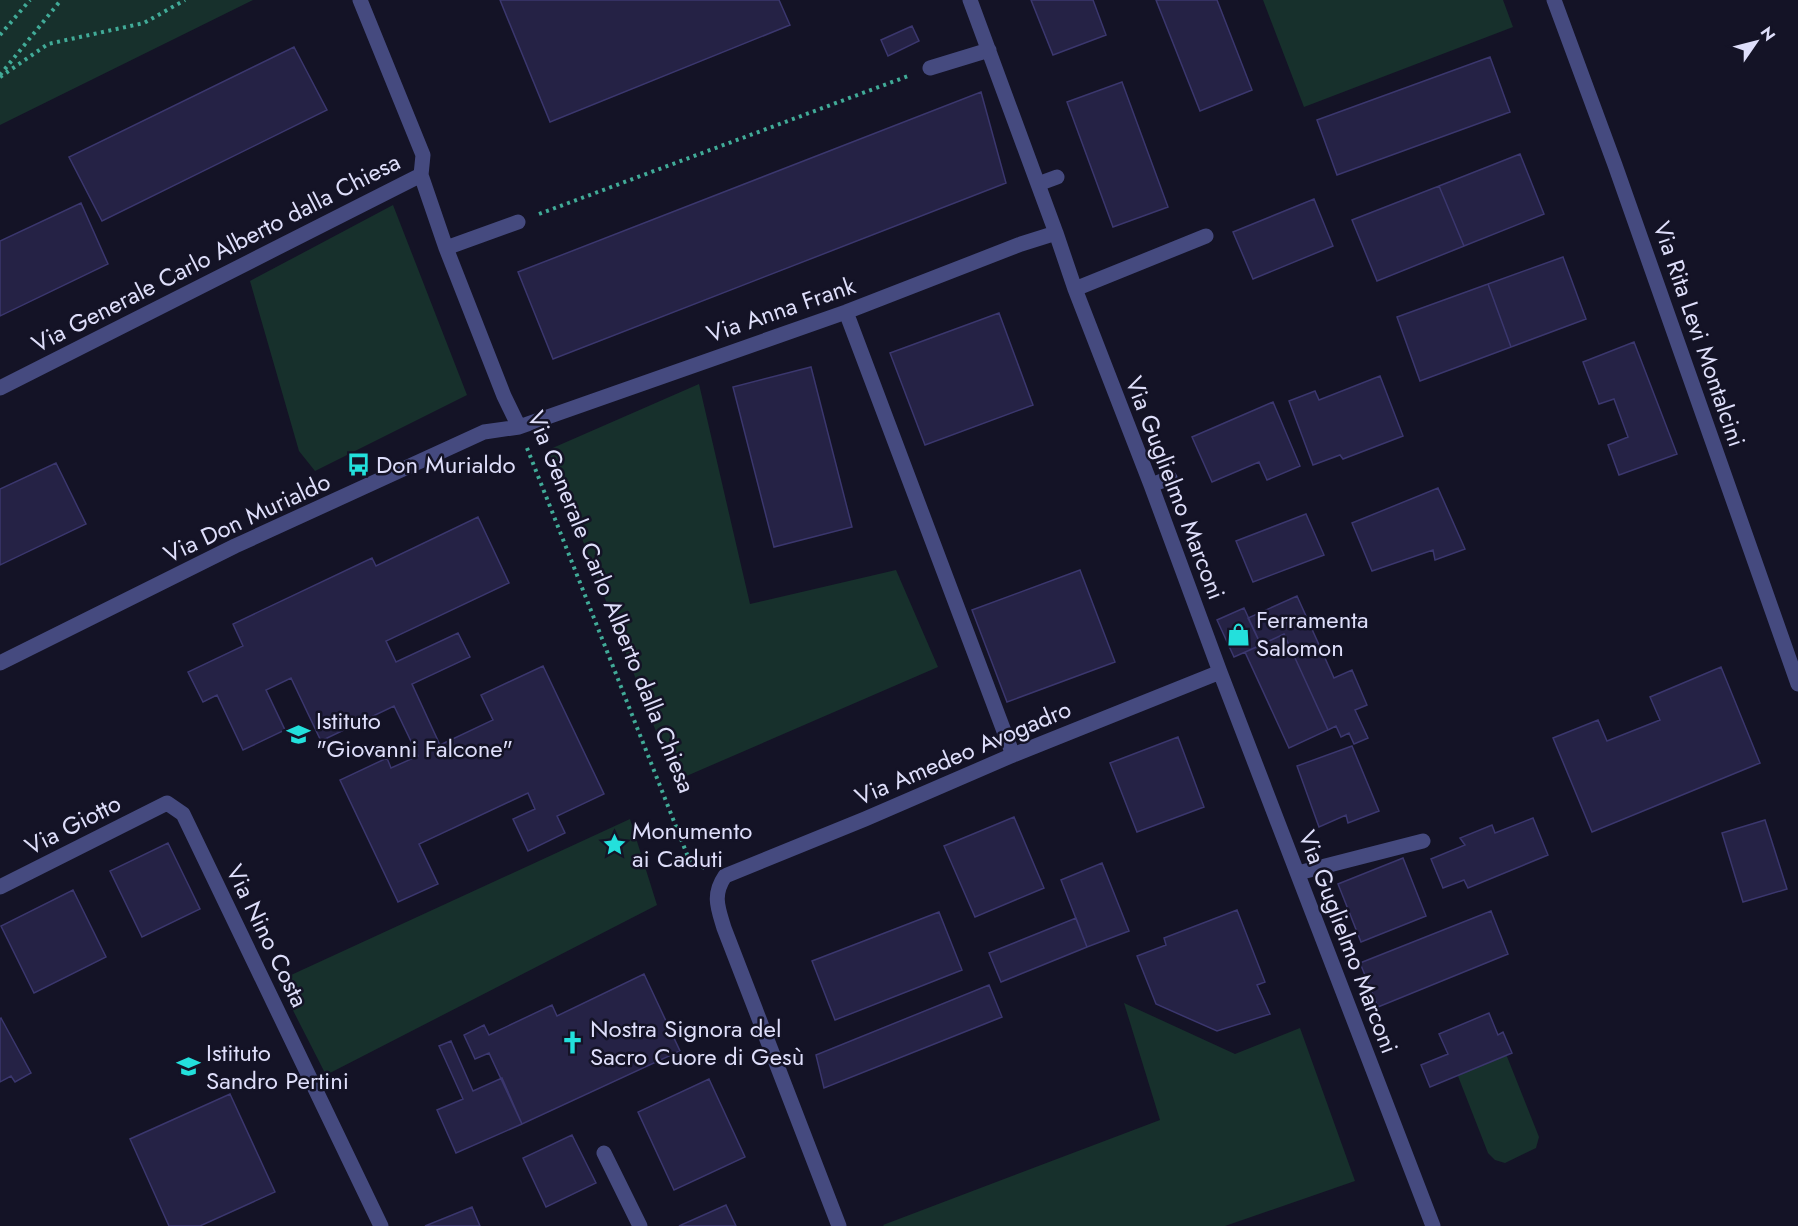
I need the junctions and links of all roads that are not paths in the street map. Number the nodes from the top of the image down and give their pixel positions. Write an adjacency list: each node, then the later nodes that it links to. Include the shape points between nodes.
1 (360, 0): 6 (street, Via Generale Carlo Alberto dalla Chiesa, via 423,155)
2 (970, 0): 4 (street, Via Guglielmo Marconi)
3 (1554, 0): 21 (street, Via Rita Levi Montalcini)
4 (989, 50): 5 (street); 8 (street, Via Guglielmo Marconi)
5 (930, 68)
6 (421, 175): 12 (street, Via Generale Carlo Alberto dalla Chiesa); 15 (street, Via Generale Carlo Alberto dalla Chiesa)
7 (1057, 177): 8 (street)
8 (1038, 184): 10 (street, Via Guglielmo Marconi)
9 (518, 222): 12 (street)
10 (1056, 233): 13 (street, Via Guglielmo Marconi); 14 (street, Via Anna Frank)
11 (1206, 236): 13 (street)
12 (446, 248): 16 (street, Via Generale Carlo Alberto dalla Chiesa)
13 (1075, 289): 18 (street, Via Guglielmo Marconi)
14 (846, 312): 16 (street, Via Anna Frank); 22 (street)
15 (0, 388)
16 (519, 427): 19 (street, Via Don Murialdo, via 484,432 235,546)
17 (1170, 478): 18 (street)
18 (1151, 485): 20 (street, Via Guglielmo Marconi)
19 (0, 663)
20 (1220, 672): 22 (street, Via Amedeo Avogadro); 25 (street, Via Guglielmo Marconi)
21 (1798, 684)
22 (1013, 755): 30 (street, Via Amedeo Avogadro, via 725,876 720,884 716,895 724,928)
23 (167, 803): 26 (street, Via Giotto); 28 (street, Via Nino Costa, via 183,814)
24 (1423, 841): 25 (street)
25 (1298, 873): 31 (street, Via Guglielmo Marconi)
26 (0, 887)
27 (604, 1153): 29 (street)
28 (381, 1226)
29 (640, 1226)
30 (839, 1226)
31 (1432, 1226)

